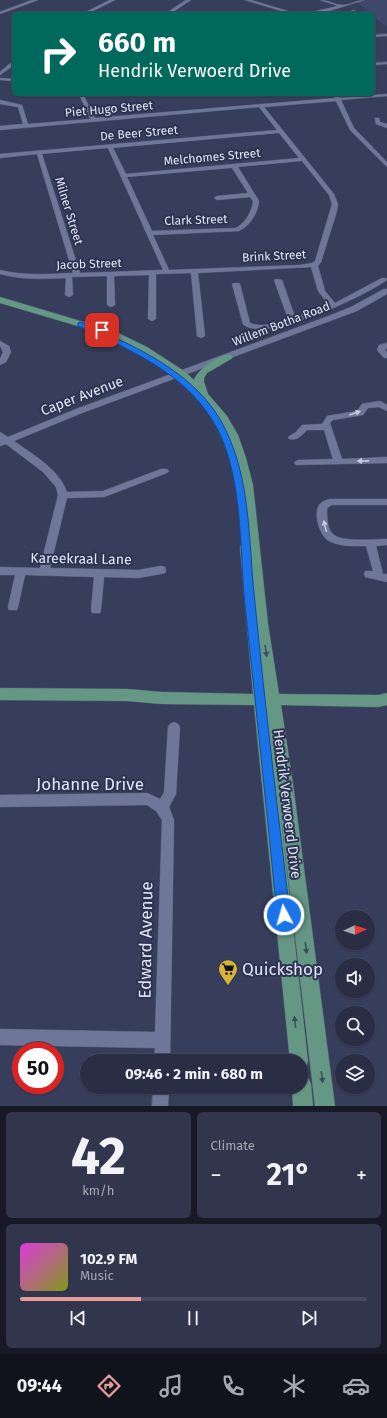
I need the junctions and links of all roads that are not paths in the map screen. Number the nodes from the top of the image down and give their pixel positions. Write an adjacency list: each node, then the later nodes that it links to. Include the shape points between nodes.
1 (36, 0): 16 (street)
2 (113, 0): 11 (street)
3 (190, 0): 12 (street)
4 (247, 0): 13 (street)
5 (322, 0): 9 (street)
6 (349, 0): 8 (street)
7 (363, 0): 8 (street)
8 (356, 2): 9 (street)
9 (343, 6): 10 (street)
10 (331, 9): 14 (street); 15 (street)
11 (88, 12)
12 (170, 12)
13 (289, 12)
14 (315, 12)
15 (321, 12)
16 (0, 14): 17 (street)
17 (7, 16)
18 (387, 35): 19 (street)
19 (375, 36)
20 (387, 63): 21 (street)
21 (375, 64)
22 (12, 65): 23 (street)
23 (0, 74)
24 (0, 79): 25 (street)
25 (12, 80)
26 (375, 95): 27 (street, Piet Hugo Street)
27 (387, 95)
28 (82, 96): 34 (street)
29 (362, 96): 30 (street, Piet Hugo Street)
30 (337, 97): 32 (street, Piet Hugo Street); 43 (street, via 353,130)
31 (0, 102): 35 (street, via 20,106)
32 (261, 106): 34 (street, Piet Hugo Street); 38 (street, Brink Street)
33 (377, 119): 36 (street, via 378,123)
34 (93, 120): 35 (street, Piet Hugo Street)
35 (26, 126): 37 (street, Piet Hugo Street)
36 (387, 126)
37 (0, 128)
38 (280, 131): 39 (street, De Beer Street); 42 (street, Brink Street)
39 (110, 146): 40 (street, De Beer Street); 45 (street)
40 (39, 152): 41 (street, De Beer Street); 55 (street, Milner Street)
41 (0, 156)
42 (304, 159): 44 (street, Melchomes Street); 49 (street, Brink Street, via 330,191 335,204 318,262)
43 (387, 165)
44 (234, 166): 45 (street, Melchomes Street); 46 (street)
45 (124, 176): 48 (street)
46 (252, 195): 47 (street); 48 (street, Clark Street, via 256,205 245,226 240,229)
47 (217, 198)
48 (150, 233): 52 (street)
49 (314, 265): 50 (street, Brink Street); 65 (street, via 322,291)
50 (194, 271): 52 (street, Brink Street); 70 (street)
51 (0, 272): 56 (street, Jacob Street, via 12,276)
52 (167, 272): 53 (street, Jacob Street)
53 (153, 273): 54 (street, Jacob Street); 66 (street)
54 (110, 274): 55 (street, Jacob Street); 64 (street)
55 (77, 275): 56 (street, Jacob Street)
56 (69, 278): 59 (street); 62 (street)
57 (384, 279): 65 (street)
58 (278, 280): 67 (street)
59 (46, 282)
60 (236, 284): 68 (street, via 247,324 256,327)
61 (387, 291): 69 (street, Willem Botha Road, via 354,309)
62 (69, 295)
63 (0, 300): 76 (main road, Hendrik Verwoerd Drive, via 80,324 134,349)
64 (111, 305)
65 (334, 306): 67 (street)
66 (152, 319)
67 (292, 320): 68 (street)
68 (274, 326): 69 (street)
69 (286, 335): 74 (street, Willem Botha Road)
70 (201, 336)
71 (0, 343): 75 (street, via 8,352)
72 (387, 345): 73 (street, via 381,348)
73 (387, 356)
74 (228, 357): 76 (street, Willem Botha Road); 77 (main road, via 200,376)
75 (0, 363)
76 (178, 374): 77 (main road, Hendrik Verwoerd Drive); 81 (street, Caper Avenue); 100 (main road, Hendrik Verwoerd Drive, via 206,405 225,437 233,460 244,515 250,601)
77 (203, 394): 100 (main road, Hendrik Verwoerd Drive, one-way to 100, via 233,435 247,485 262,624)
78 (387, 408): 79 (street, one-way to 78, via 328,419 360,413 365,406 380,404)
79 (327, 426): 80 (street, via 306,427); 83 (street)
80 (292, 437)
81 (2, 439): 86 (street, via 51,474 60,484)
82 (387, 460): 83 (street, one-way to 83)
83 (338, 461): 84 (street)
84 (300, 462)
85 (164, 471): 86 (street, via 104,494)
86 (63, 495): 93 (street)
87 (387, 502): 88 (street, one-way to 87, via 338,541 331,538 325,529 322,508 330,502)
88 (370, 542): 89 (street); 95 (street)
89 (387, 542)
90 (161, 570): 94 (street, Kareekraal Lane, via 138,574)
91 (0, 571): 92 (street, Kareekraal Lane)
92 (22, 571): 93 (street, Kareekraal Lane); 96 (street)
93 (44, 572): 94 (street, Kareekraal Lane)
94 (99, 573): 97 (street)
95 (378, 576)
96 (13, 607)
97 (96, 610)
98 (0, 694): 100 (main road, via 127,695 162,698)
99 (387, 695): 100 (main road, via 376,693)
100 (266, 696): 101 (main road, via 378,701); 108 (main road, Hendrik Verwoerd Drive, one-way to 100); 113 (main road, Hendrik Verwoerd Drive, one-way to 113, via 285,784)
101 (387, 699)
102 (174, 727): 104 (street, via 170,794)
103 (0, 801): 104 (street, Johanne Drive, via 147,799)
104 (162, 807): 106 (street, Edward Avenue, via 168,820)
105 (0, 1037): 106 (street)
106 (163, 1040): 107 (street, Edward Avenue)
107 (162, 1054)
108 (298, 1054)
109 (161, 1094): 111 (street)
110 (302, 1094): 112 (main road)
111 (160, 1106)
112 (303, 1106)
113 (325, 1106)

